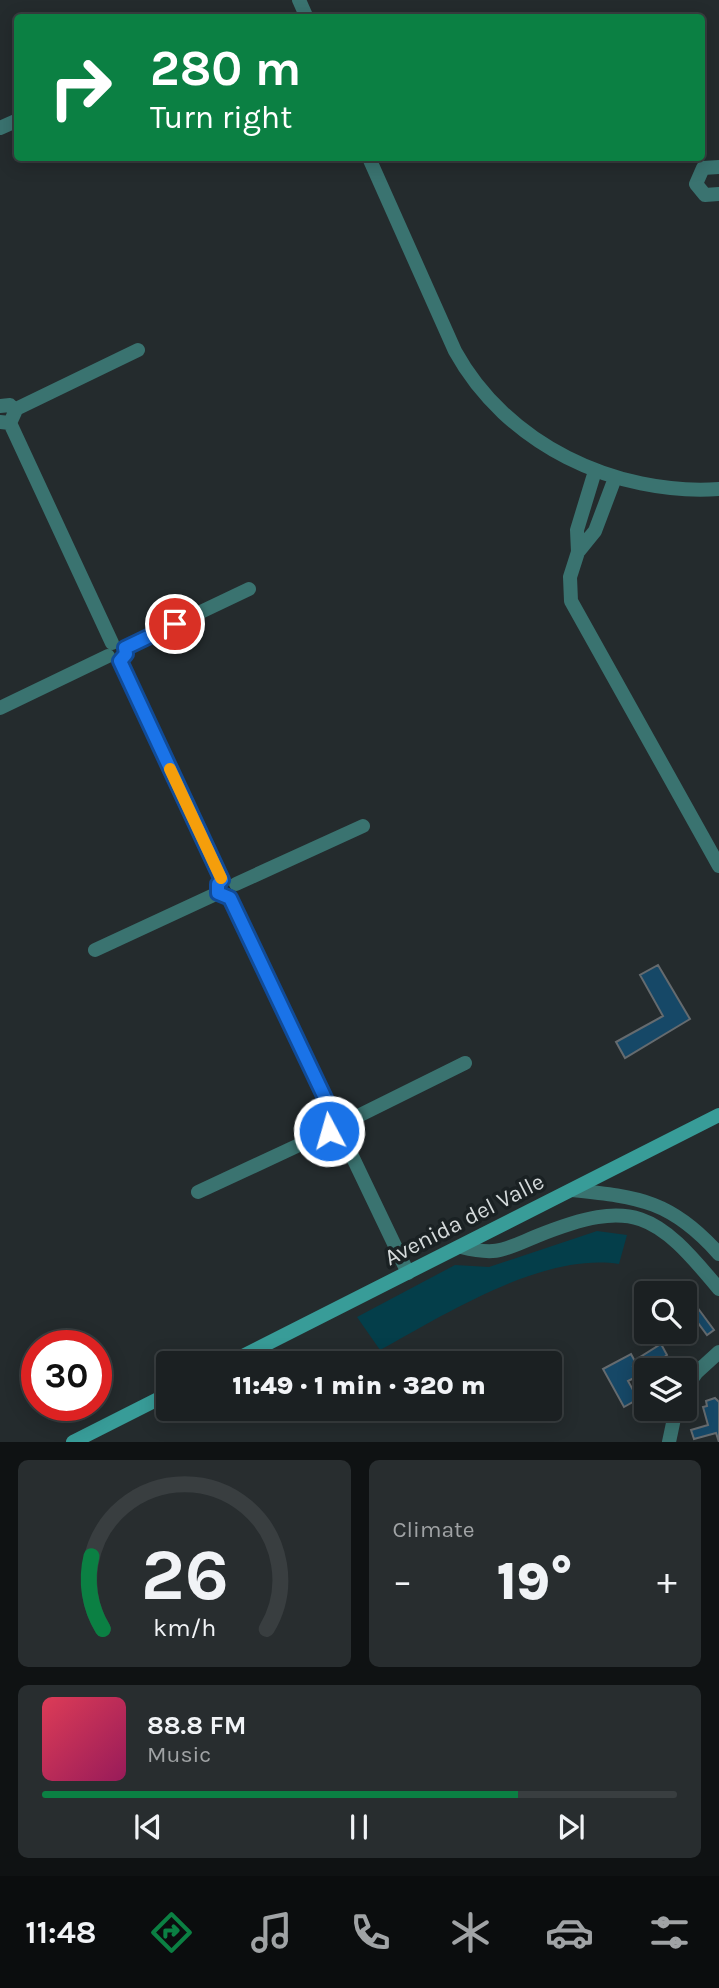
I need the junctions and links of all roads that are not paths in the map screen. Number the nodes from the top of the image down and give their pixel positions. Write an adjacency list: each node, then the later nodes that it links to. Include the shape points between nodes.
1 (370, 161): 6 (street, via 470,376 527,432)
2 (718, 163): 3 (street, via 703,168 696,184 705,195)
3 (719, 194)
4 (138, 349): 5 (street)
5 (4, 411): 11 (street)
6 (595, 471): 7 (street); 9 (street, via 577,530)
7 (615, 478): 8 (street, via 664,488); 9 (street, via 595,531)
8 (719, 489)
9 (578, 552): 14 (street, via 569,585 574,610)
10 (249, 589): 11 (street)
11 (116, 652): 12 (street); 15 (street)
12 (0, 708)
13 (363, 826): 15 (street)
14 (719, 866)
15 (226, 889): 16 (street); 19 (street)
16 (95, 950)
17 (465, 1063): 19 (street)
18 (719, 1115): 20 (street, Avenida del Valle)
19 (338, 1126): 21 (street); 24 (street)
20 (572, 1190): 22 (street, Avenida del Valle); 23 (street, via 634,1199 669,1210)
21 (198, 1192)
22 (461, 1247): 24 (street, Avenida del Valle); 25 (street, via 493,1253 574,1222 612,1215 632,1217 673,1236)
23 (719, 1254)
24 (408, 1273): 26 (street, Avenida del Valle)
25 (719, 1289)
26 (253, 1351)
27 (719, 1352): 28 (street)
28 (697, 1371)
29 (156, 1400): 31 (street)
30 (673, 1421): 32 (street)
31 (73, 1442)
32 (669, 1442)

